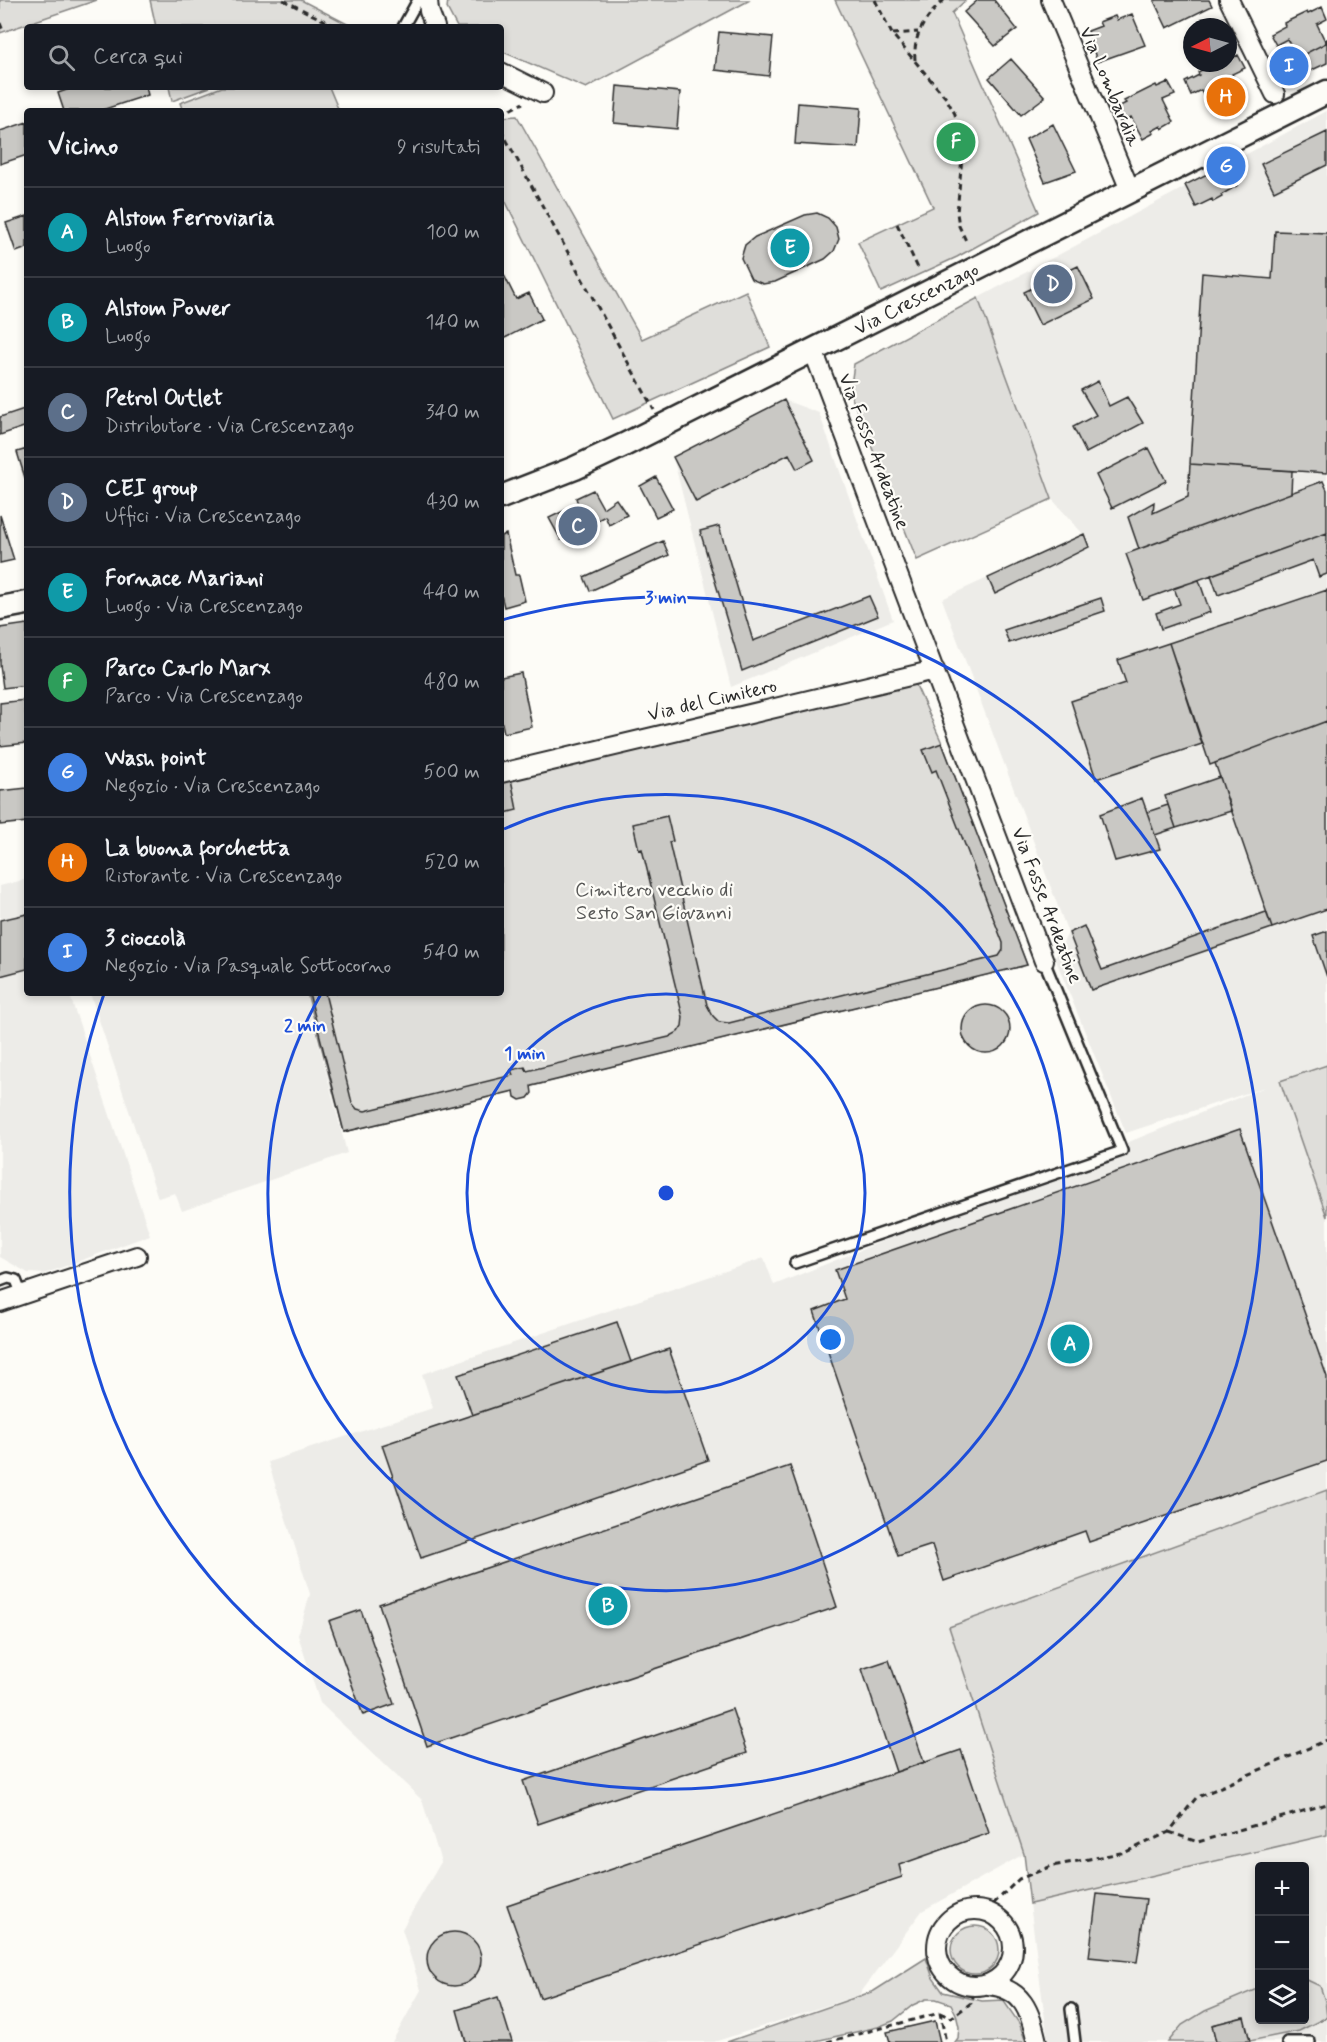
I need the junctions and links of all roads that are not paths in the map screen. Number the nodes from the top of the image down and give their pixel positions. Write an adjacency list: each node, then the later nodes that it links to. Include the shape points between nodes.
1 (418, 0): 5 (lane)
2 (428, 0): 6 (street)
3 (1051, 0): 11 (street, Via Lombardia)
4 (1228, 0): 10 (street)
5 (405, 24)
6 (434, 24)
7 (504, 74): 9 (street)
8 (1327, 92): 11 (street, Via Crescenzago)
9 (543, 93)
10 (1275, 94)
11 (1130, 190): 12 (street, Via Crescenzago)
12 (813, 350): 13 (street, Via Crescenzago, via 575,468); 16 (street, Via Fosse Ardeatine)
13 (504, 496)
14 (24, 604): 15 (street)
15 (0, 608)
16 (934, 670): 17 (street, Via del Cimitero); 18 (street, Via Fosse Ardeatine)
17 (504, 772)
18 (1044, 961): 20 (lane, Via Fosse Ardeatine, via 1122,1151)
19 (137, 1256): 22 (street)
20 (795, 1263)
21 (0, 1281): 22 (lane, via 16,1280)
22 (22, 1295): 23 (street)
23 (0, 1302)
24 (1011, 1961): 25 (street, via 998,1980); 25 (street, via 1012,1936 997,1917 973,1910 956,1915 942,1928 937,1940 938,1958 946,1975 956,1982); 26 (street)
25 (982, 1986): 26 (street, via 1006,1988)
26 (1020, 1998): 28 (street, via 1031,2018)
27 (1071, 2009): 29 (lane)
28 (1037, 2042)
29 (1075, 2042)
30 (1287, 2042): 31 (lane)
31 (1310, 2042)

